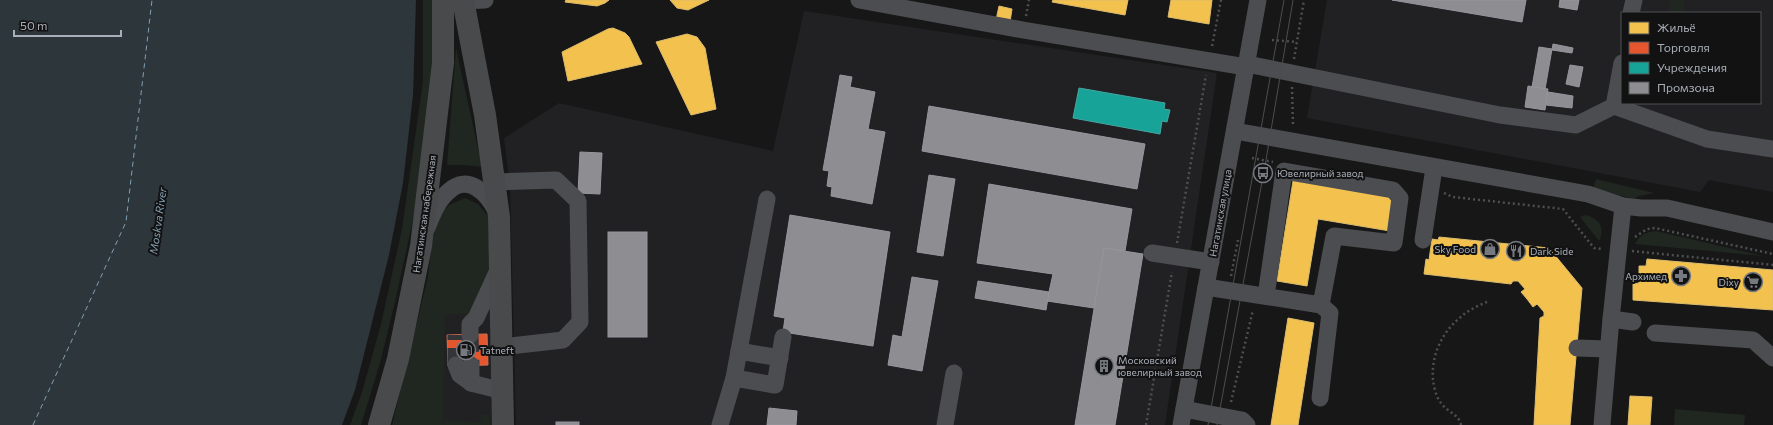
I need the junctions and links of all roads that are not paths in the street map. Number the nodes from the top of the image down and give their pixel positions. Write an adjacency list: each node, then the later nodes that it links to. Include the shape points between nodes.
1 (456, 0): 2 (street); 13 (main road, via 485,115); 19 (main road, Нагатинская набережная, via 443,63)
2 (485, 0)
3 (859, 0): 7 (street, via 1208,61)
4 (1258, 0): 7 (street, Нагатинская улица)
5 (1634, 0): 6 (street)
6 (1631, 12)
7 (1246, 65): 9 (street, via 1493,114 1576,125); 10 (street, Нагатинская улица)
8 (1621, 68): 9 (street)
9 (1614, 106): 11 (street, via 1707,139)
10 (1235, 131): 12 (street); 21 (street, Нагатинская улица)
11 (1773, 149)
12 (1434, 168): 15 (street, via 1588,194); 18 (street)
13 (494, 182): 16 (main road); 31 (street, via 556,180 578,201 580,322 563,340)
14 (767, 199): 34 (street)
15 (1623, 206): 17 (street, via 1667,208); 26 (street, via 1629,250)
16 (499, 217): 19 (street, via 485,192 468,184 458,185 441,198); 22 (main road)
17 (1773, 232)
18 (1423, 240)
19 (421, 246): 43 (main road, Нагатинская набережная, via 398,359)
20 (1152, 253): 21 (street)
21 (1211, 262): 23 (street, Нагатинская улица)
22 (501, 264): 28 (street, via 476,318); 31 (main road)
23 (1206, 287): 24 (street); 42 (street, Нагатинская улица)
24 (1266, 296): 25 (street); 25 (street, via 1284,171 1393,190 1400,198 1394,243 1334,236)
25 (1321, 305): 41 (street, via 1330,313)
26 (1611, 320): 27 (street); 33 (street)
27 (1633, 322)
28 (466, 331)
29 (1655, 333): 36 (street, via 1753,340)
30 (784, 337): 35 (street)
31 (502, 347): 40 (main road)
32 (1577, 348): 33 (street)
33 (1608, 349): 48 (street)
34 (739, 351): 35 (street); 39 (street)
35 (780, 358): 39 (street, via 775,385)
36 (1773, 358)
37 (463, 365): 40 (street, via 471,383)
38 (954, 373): 46 (street)
39 (734, 378): 45 (street)
40 (503, 391): 44 (main road)
41 (1320, 398)
42 (1183, 417): 47 (street, via 1242,420)
43 (379, 425)
44 (503, 425)
45 (720, 425)
46 (944, 425)
47 (1247, 425)
48 (1602, 425)

